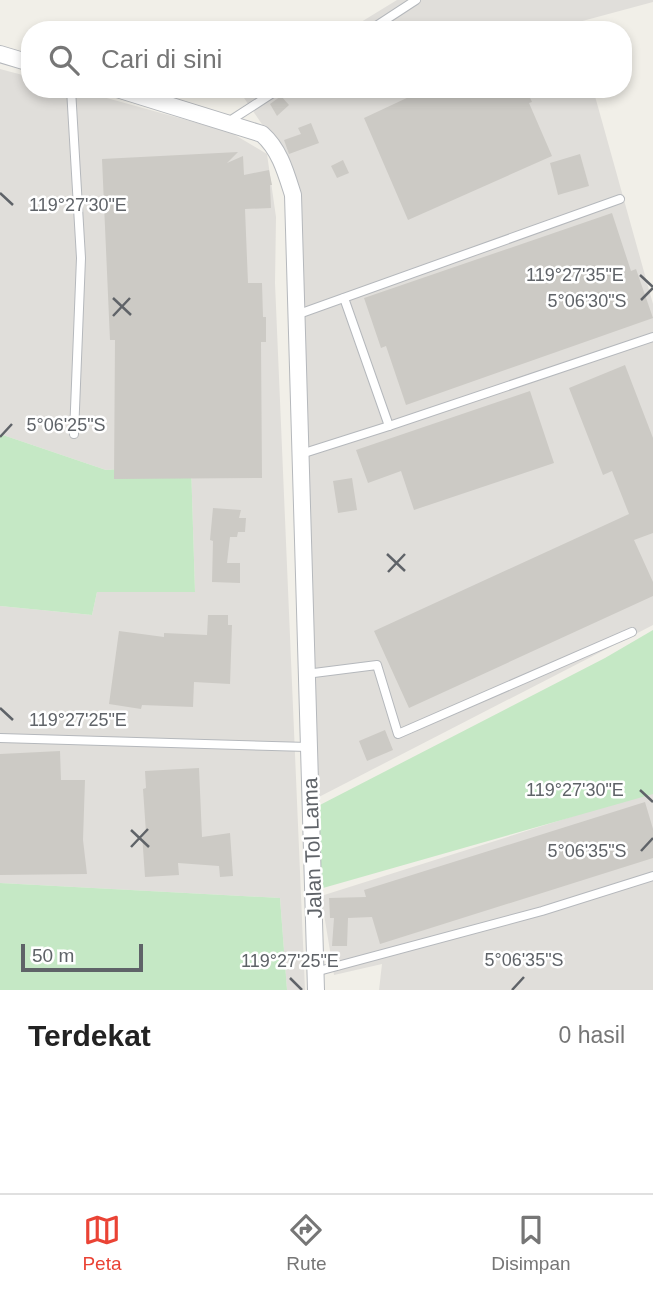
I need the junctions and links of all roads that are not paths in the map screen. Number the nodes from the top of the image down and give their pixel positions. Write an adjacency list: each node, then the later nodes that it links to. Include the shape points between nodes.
1 (416, 0): 2 (lane)
2 (384, 21)
3 (0, 54): 4 (street)
4 (21, 60)
5 (72, 98): 14 (lane, via 81,258)
6 (147, 98): 8 (street, Jalan Tol Lama)
7 (265, 98): 8 (lane)
8 (228, 122): 11 (street, Jalan Tol Lama, via 262,134 285,168 293,195)
9 (620, 199): 10 (lane)
10 (344, 298): 11 (lane); 13 (lane)
11 (296, 315): 15 (street, Jalan Tol Lama)
12 (653, 337): 13 (lane)
13 (389, 426): 15 (lane)
14 (74, 434)
15 (301, 454): 17 (street, Jalan Tol Lama)
16 (632, 632): 17 (lane, via 398,734 377,665)
17 (306, 674): 19 (street, Jalan Tol Lama)
18 (0, 738): 19 (lane)
19 (308, 747): 21 (street, Jalan Tol Lama)
20 (653, 876): 21 (lane)
21 (315, 972): 22 (street, Jalan Tol Lama)
22 (316, 990)

